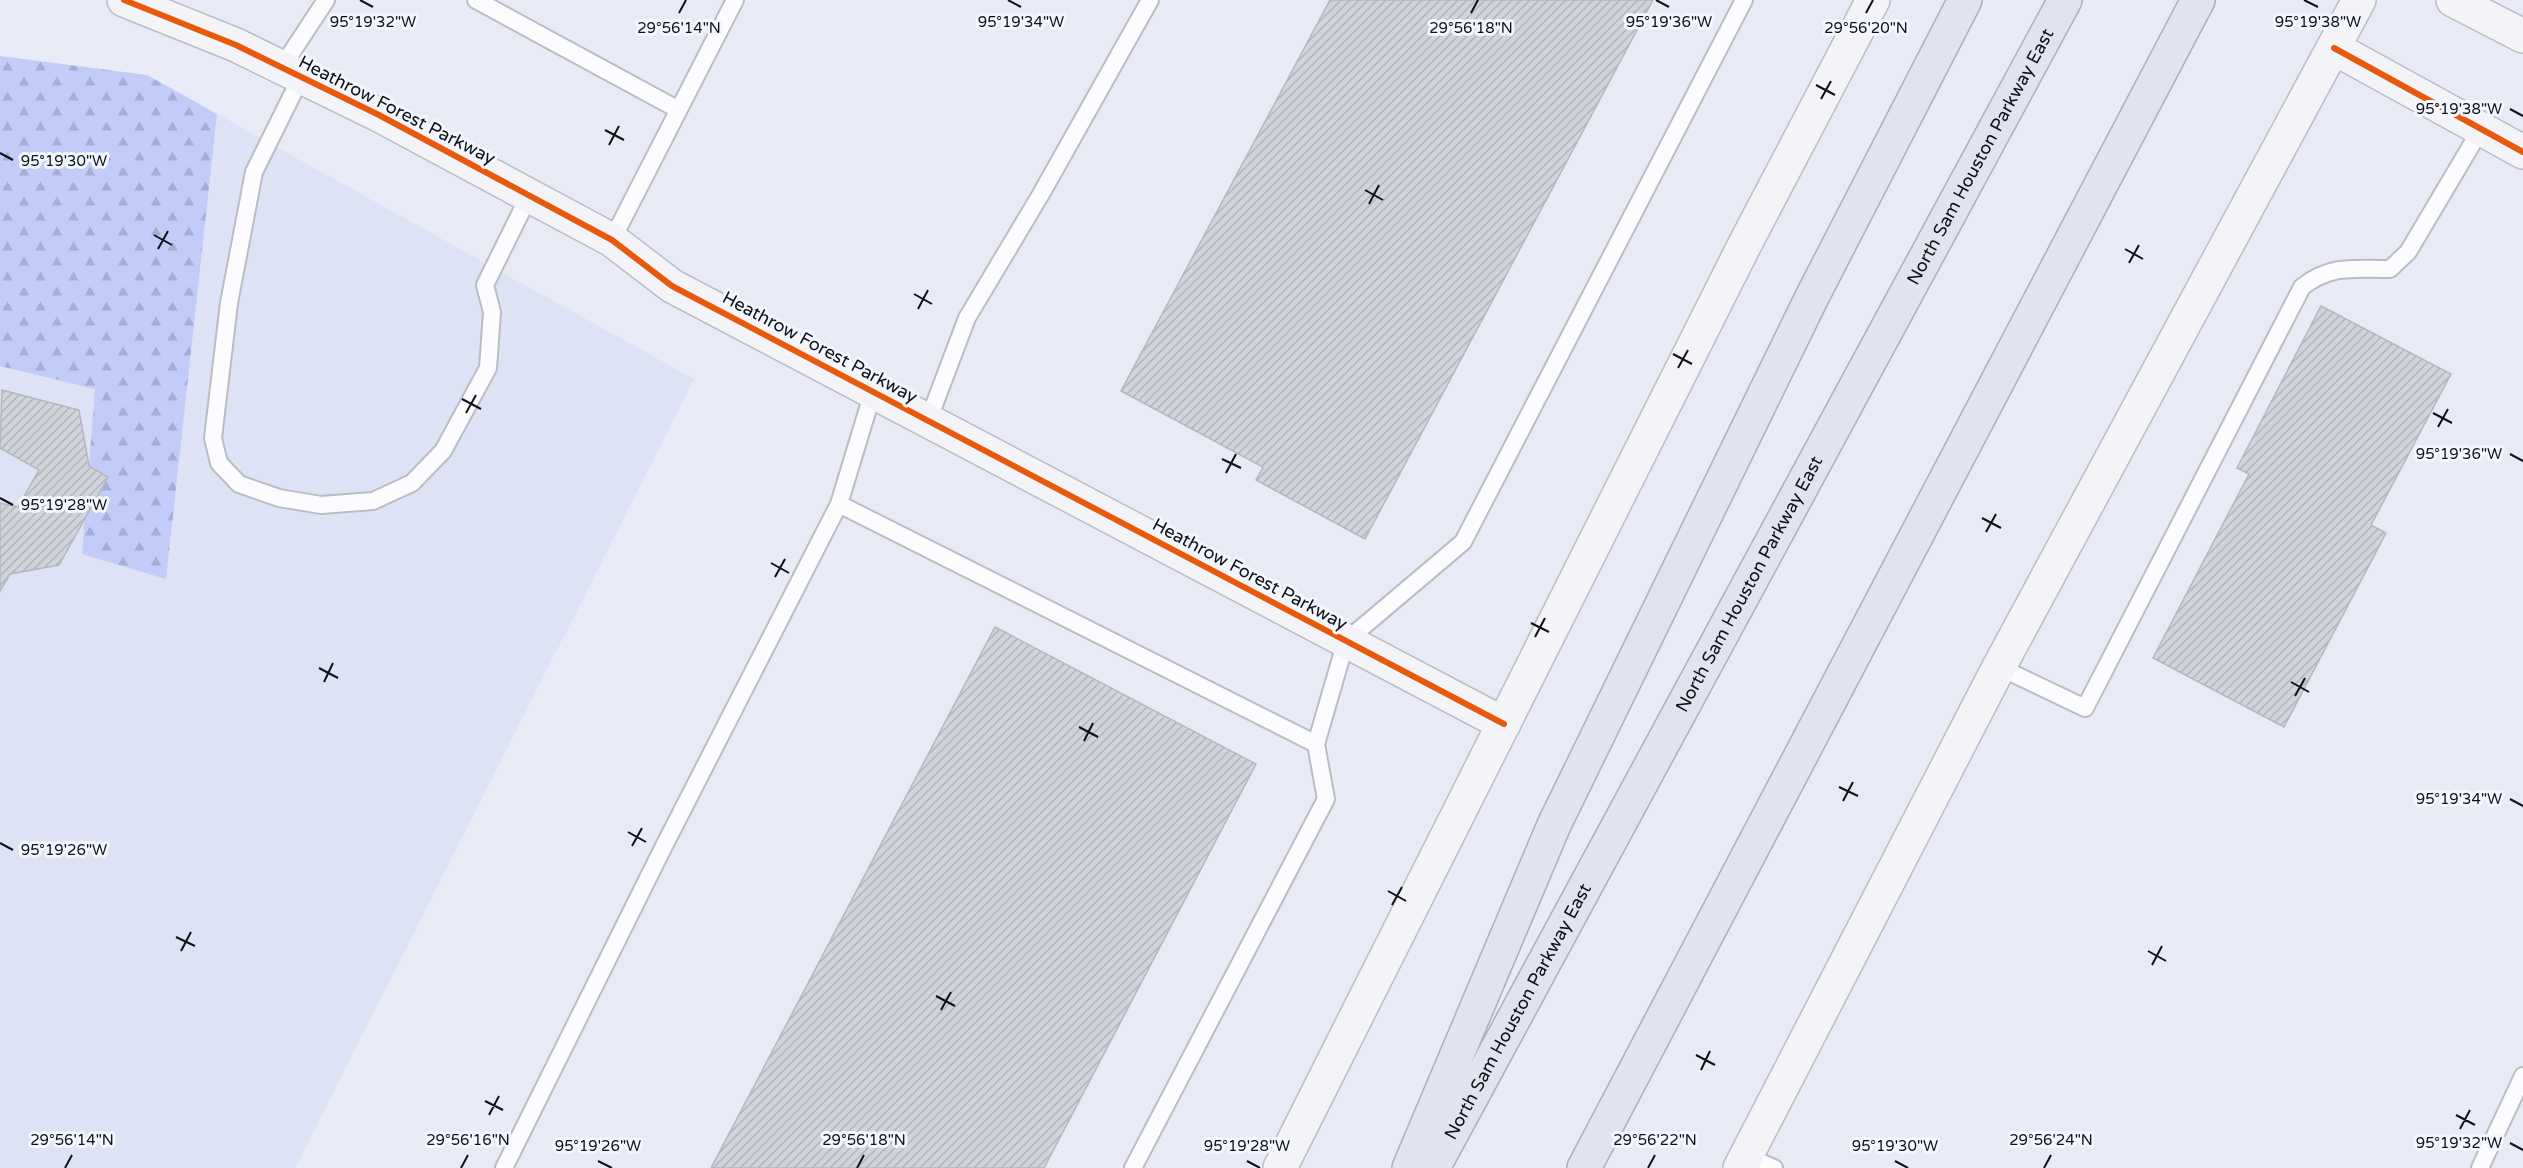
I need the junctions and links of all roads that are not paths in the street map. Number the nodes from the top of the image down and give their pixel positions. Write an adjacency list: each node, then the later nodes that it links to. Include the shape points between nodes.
1 (124, 0): 15 (main road, Heathrow Forest Parkway, via 236,45)
2 (326, 0): 15 (lane)
3 (476, 0): 16 (lane)
4 (735, 0): 16 (lane)
5 (1149, 0): 22 (lane, via 967,318)
6 (1744, 0): 24 (lane, via 1463,542)
7 (1965, 0): 33 (highway, via 1812,297 1554,825)
8 (2065, 0): 34 (highway, North Sam Houston Parkway East)
9 (2198, 0): 35 (highway)
10 (2359, 0): 14 (main road)
11 (2453, 0): 13 (main road)
12 (1870, 1): 26 (main road)
13 (2523, 36)
14 (2334, 48): 17 (main road); 25 (main road)
15 (291, 72): 19 (main road, Heathrow Forest Parkway); 19 (lane, via 254,172 230,303 213,438 219,463 239,484 279,498 321,505 373,501 412,483 443,451 488,368 492,312 485,285)
16 (677, 109): 20 (lane)
17 (2481, 129): 18 (main road); 25 (lane, via 2408,252 2390,268 2336,270 2317,275 2302,287 2085,708)
18 (2523, 152)
19 (529, 196): 20 (main road, Heathrow Forest Parkway)
20 (612, 240): 21 (main road, Heathrow Forest Parkway, via 672,286)
21 (873, 392): 22 (main road, Heathrow Forest Parkway); 23 (lane)
22 (928, 421): 24 (main road, Heathrow Forest Parkway)
23 (839, 504): 27 (lane); 30 (lane)
24 (1346, 640): 26 (main road, Heathrow Forest Parkway); 27 (lane)
25 (2000, 668): 29 (main road)
26 (1504, 724): 32 (main road)
27 (1316, 744): 31 (lane, via 1326,799)
28 (2523, 1076): 36 (lane)
29 (1753, 1164)
30 (504, 1168)
31 (1133, 1168)
32 (1280, 1168)
33 (1409, 1168)
34 (1432, 1168)
35 (1584, 1168)
36 (2480, 1168)

